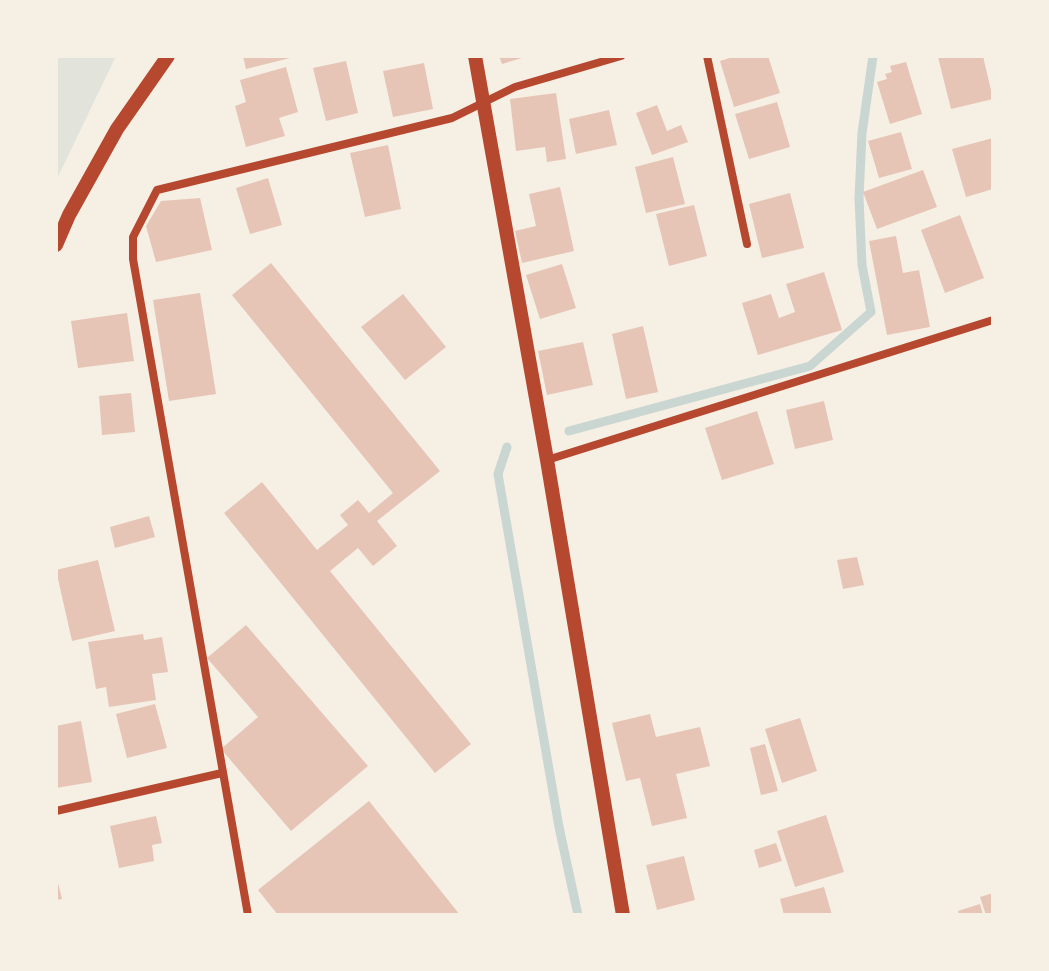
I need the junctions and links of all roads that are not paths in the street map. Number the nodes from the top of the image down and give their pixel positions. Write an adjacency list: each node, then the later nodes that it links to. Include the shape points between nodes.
1 (168, 56): 7 (street, via 117,129)
2 (475, 56): 5 (street)
3 (621, 56): 5 (street, via 515,87)
4 (707, 56): 6 (street)
5 (483, 103): 9 (street); 10 (street, via 452,118 157,190 133,237)
6 (747, 244)
7 (56, 245)
8 (993, 320): 9 (street)
9 (547, 460): 13 (street)
10 (222, 773): 11 (street); 12 (street)
11 (56, 811)
12 (248, 915)
13 (623, 915)

